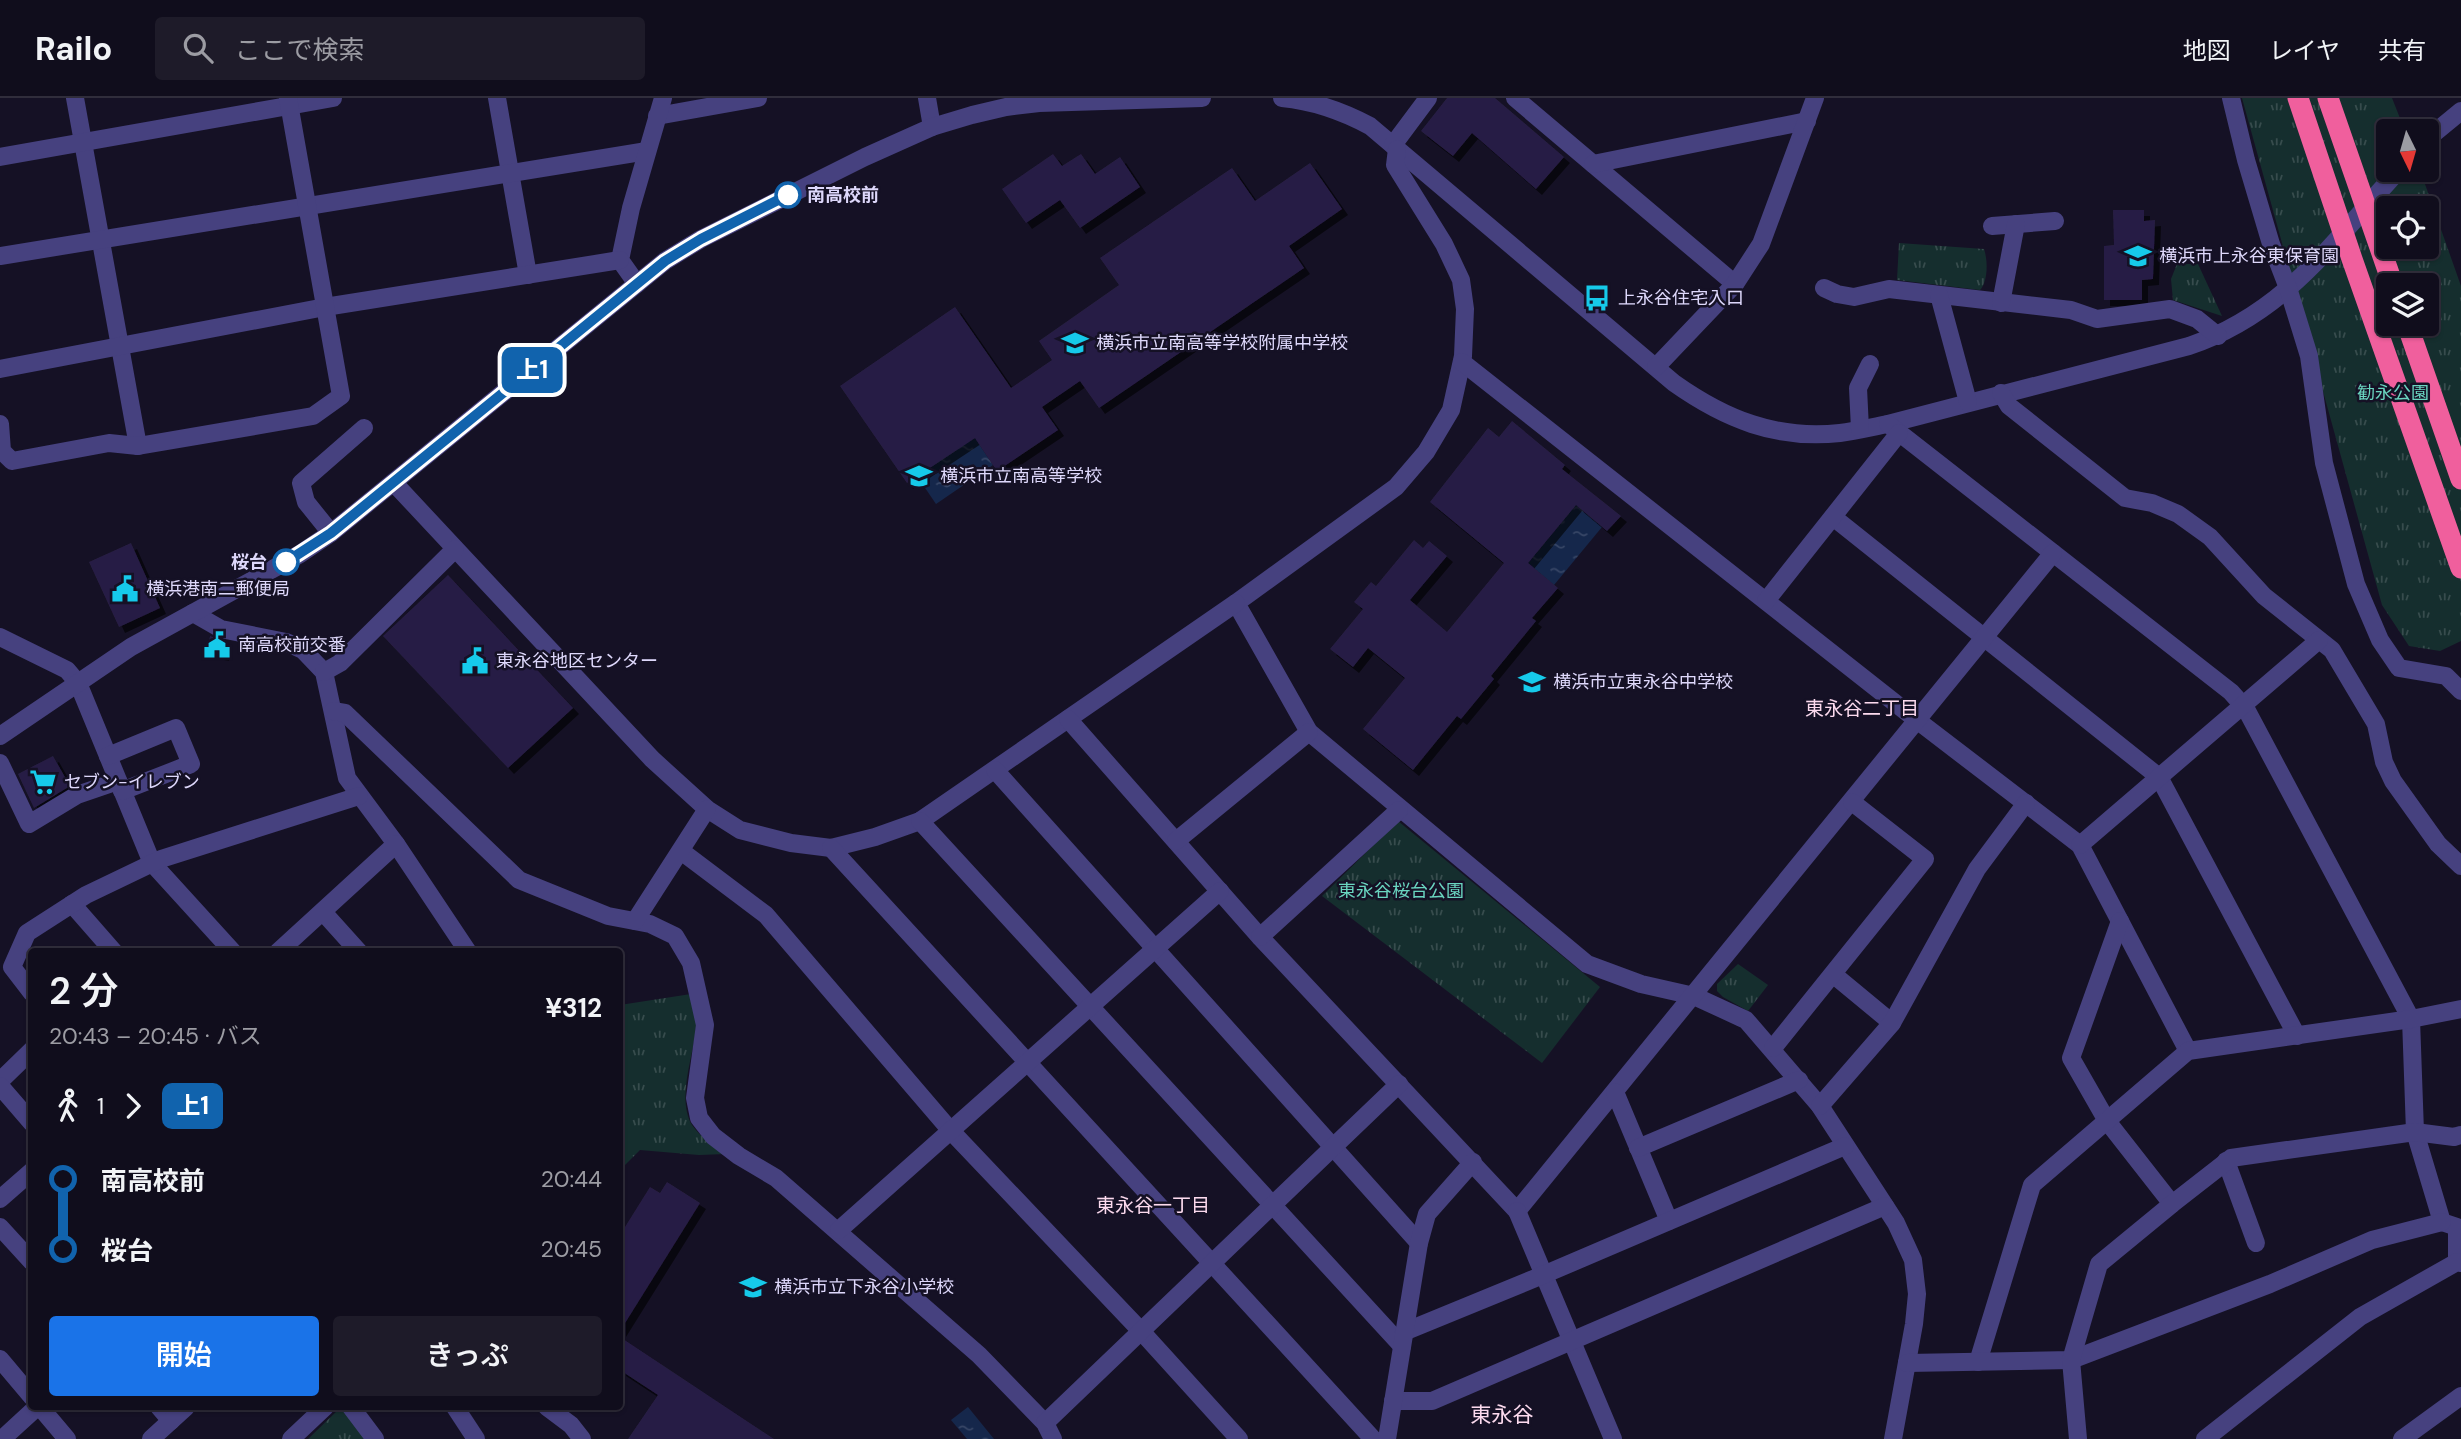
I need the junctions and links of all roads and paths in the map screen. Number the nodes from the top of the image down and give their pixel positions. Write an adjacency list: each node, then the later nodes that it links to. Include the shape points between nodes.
1 (75, 98): 23 (street)
2 (334, 98): 17 (street)
3 (497, 98): 28 (street)
4 (663, 98): 19 (street)
5 (758, 98): 19 (street)
6 (927, 98): 21 (street)
7 (1202, 98): 15 (street)
8 (1282, 98): 24 (street, via 1345,113)
9 (1428, 98): 24 (street)
10 (1515, 98): 27 (street)
11 (1815, 98): 20 (street)
12 (2231, 98): 42 (street)
13 (2298, 98): 66 (highway)
14 (2328, 98): 37 (highway)
15 (1154, 99): 16 (street)
16 (1039, 101): 21 (street)
17 (289, 102): 23 (street); 30 (street)
18 (2461, 111): 22 (street)
19 (657, 116): 25 (street)
20 (1807, 121): 27 (street); 40 (street, via 1761,244)
21 (932, 127): 39 (street, via 701,239)
22 (2440, 128)
23 (83, 142): 26 (street); 34 (street)
24 (1395, 147): 49 (street, via 1395,165 1461,279 1465,309); 51 (street)
25 (647, 151): 28 (street); 36 (street)
26 (0, 157)
27 (1593, 164): 40 (street)
28 (510, 173): 30 (street); 38 (street)
29 (2388, 182): 42 (street)
30 (307, 206): 34 (street); 45 (street)
31 (2056, 221): 32 (street)
32 (2016, 224): 33 (street); 44 (street)
33 (1992, 226)
34 (101, 239): 35 (street); 48 (street)
35 (0, 256)
36 (620, 260): 38 (street); 39 (street)
37 (2389, 273)
38 (528, 275): 45 (street)
39 (637, 284): 61 (street)
40 (1735, 284): 51 (street)
41 (1824, 288): 43 (street, via 1853,297 1889,289)
42 (2288, 289): 46 (street); 75 (street, via 2309,356 2324,463 2356,584 2380,640 2399,668 2446,676)
43 (1939, 295): 44 (street); 54 (street)
44 (2001, 303): 46 (street, via 2071,310 2097,319 2170,309 2197,320)
45 (325, 307): 48 (street); 59 (street, via 341,397 313,416)
46 (2218, 336): 53 (street)
47 (2411, 336): 60 (highway)
48 (121, 347): 52 (street); 59 (street)
49 (1462, 362): 67 (street); 68 (street, via 1451,410 1426,452 1396,487)
50 (1870, 365): 58 (street, via 1858,388)
51 (1656, 368): 58 (street, via 1698,400 1751,425 1810,433)
52 (0, 369)
53 (2001, 393): 54 (street); 72 (street, via 2009,406 2125,498 2178,514 2210,537 2264,596)
54 (1968, 402): 57 (street)
55 (0, 424): 59 (street, via 2,451 12,461 109,443)
56 (364, 428): 63 (street, via 301,483 306,502)
57 (1894, 428): 58 (street); 62 (street); 65 (street)
58 (1860, 429)
59 (138, 446)
60 (2461, 479)
61 (394, 483): 63 (street); 64 (street)
62 (1833, 517): 67 (street); 71 (street)
63 (331, 533): 69 (street, via 300,555)
64 (455, 549): 73 (street, via 340,663); 90 (street, via 652,759)
65 (2053, 553): 71 (street); 76 (street)
66 (2461, 568)
67 (1766, 601): 79 (street)
68 (1236, 603): 78 (street); 80 (street)
69 (193, 612): 73 (street, via 221,629 286,642 303,650); 74 (street)
70 (0, 637): 74 (street, via 67,670)
71 (1985, 638): 79 (street); 85 (street)
72 (2319, 640): 76 (street); 99 (street, via 2332,650 2376,724 2393,781 2438,844)
73 (324, 672): 77 (street)
74 (78, 683): 81 (street); 82 (street)
75 (2461, 691)
76 (2242, 705): 85 (street); 117 (street)
77 (334, 711): 87 (street, via 347,778); 103 (street, via 345,713 519,880 608,916)
78 (1068, 719): 84 (street); 93 (street)
79 (1918, 721): 88 (street); 89 (street)
80 (1309, 732): 91 (street); 93 (street)
81 (0, 736)
82 (108, 756): 86 (street); 86 (street, via 176,728 191,764)
83 (0, 763): 86 (street, via 29,824 77,795)
84 (995, 771): 92 (street); 111 (street)
85 (2159, 777): 95 (street); 119 (street)
86 (120, 786): 98 (street)
87 (359, 796): 94 (street); 98 (street)
88 (1852, 802): 112 (street, via 1925,859); 114 (street)
89 (2026, 803): 95 (street); 118 (street, via 1977,869)
90 (708, 809): 96 (street, via 740,830); 97 (street)
91 (1399, 810): 105 (street); 114 (street, via 1587,964 1641,984)
92 (920, 821): 96 (street); 115 (street)
93 (1176, 841): 100 (street)
94 (396, 844): 102 (street); 110 (street)
95 (2080, 845): 104 (street)
96 (831, 848): 123 (street)
97 (681, 851): 103 (street); 131 (street, via 766,915)
98 (152, 863): 101 (street); 107 (street)
99 (2461, 866)
100 (1220, 891): 105 (street); 111 (street)
101 (72, 904): 106 (street); 113 (street, via 27,933 12,967)
102 (323, 912): 108 (street); 109 (street)
103 (635, 921): 148 (street, via 675,936 691,962 705,1025 695,1098 699,1118 713,1136 776,1178)
104 (2120, 921): 121 (street); 130 (street, via 2071,1058)
105 (1260, 937): 126 (street)
106 (110, 948)
107 (229, 948)
108 (282, 948)
109 (355, 948)
110 (465, 948)
111 (1155, 949): 115 (street); 135 (street)
112 (1834, 975): 118 (street); 120 (street)
113 (28, 988)
114 (1694, 996): 120 (street, via 1746,1020); 127 (street)
115 (1090, 1007): 123 (street); 142 (street)
116 (2461, 1009): 117 (street)
117 (2411, 1019): 119 (street); 132 (street)
118 (1892, 1023): 128 (street)
119 (2297, 1035): 121 (street)
120 (1773, 1048): 124 (street)
121 (2188, 1051): 130 (street)
122 (28, 1054): 125 (street)
123 (1028, 1063): 131 (street); 153 (street)
124 (1799, 1080): 128 (street); 136 (street)
125 (0, 1084): 129 (street)
126 (1399, 1084): 135 (street); 138 (street)
127 (1615, 1092): 136 (street); 144 (street)
128 (1820, 1106): 134 (street)
129 (28, 1118)
130 (2107, 1121): 141 (street); 160 (street, via 2032,1185)
131 (951, 1130): 148 (street); 155 (street)
132 (2415, 1132): 133 (street); 137 (street); 146 (street)
133 (2461, 1135)
134 (1845, 1146): 143 (street); 145 (street)
135 (1333, 1147): 142 (street); 149 (street)
136 (1639, 1148): 145 (street)
137 (2227, 1161): 141 (street); 150 (street)
138 (1473, 1162): 144 (street); 149 (street, via 1427,1214)
139 (28, 1174): 140 (street)
140 (0, 1199)
141 (2172, 1204): 159 (street, via 2099,1264)
142 (1273, 1206): 153 (street); 156 (street)
143 (1885, 1206): 157 (street); 161 (street, via 1913,1260 1917,1294)
144 (1517, 1212): 154 (street)
145 (1669, 1221): 154 (street)
146 (2454, 1225): 152 (street); 159 (street, via 2372,1240)
147 (0, 1227): 151 (street)
148 (839, 1230): 174 (street, via 979,1355)
149 (1419, 1243): 156 (street)
150 (2256, 1243)
151 (28, 1258)
152 (2459, 1263): 188 (street, via 2360,1317)
153 (1212, 1264): 155 (street); 183 (street)
154 (1543, 1275): 156 (street); 157 (street)
155 (1141, 1331): 174 (street); 182 (street)
156 (1403, 1339): 164 (street)
157 (1572, 1342): 164 (street, via 1432,1401); 185 (street)
158 (0, 1359): 162 (street)
159 (2071, 1360): 160 (street); 187 (street)
160 (1978, 1362): 161 (street)
161 (1907, 1363): 186 (street)
162 (28, 1392)
163 (2461, 1396): 189 (street)
164 (1393, 1401): 184 (street)
165 (35, 1410): 175 (street)
166 (41, 1410): 176 (street)
167 (162, 1410): 173 (street)
168 (183, 1410): 173 (street)
169 (322, 1410): 178 (street)
170 (353, 1410): 179 (street)
171 (457, 1410): 180 (street)
172 (551, 1410): 181 (street)
173 (171, 1421): 177 (street)
174 (1049, 1431)
175 (2, 1439)
176 (67, 1439)
177 (152, 1439)
178 (291, 1439)
179 (375, 1439)
180 (476, 1439)
181 (582, 1439)
182 (1240, 1439)
183 (1373, 1439)
184 (1387, 1439)
185 (1613, 1439)
186 (1893, 1439)
187 (2078, 1439)
188 (2205, 1439)
189 (2402, 1439)

